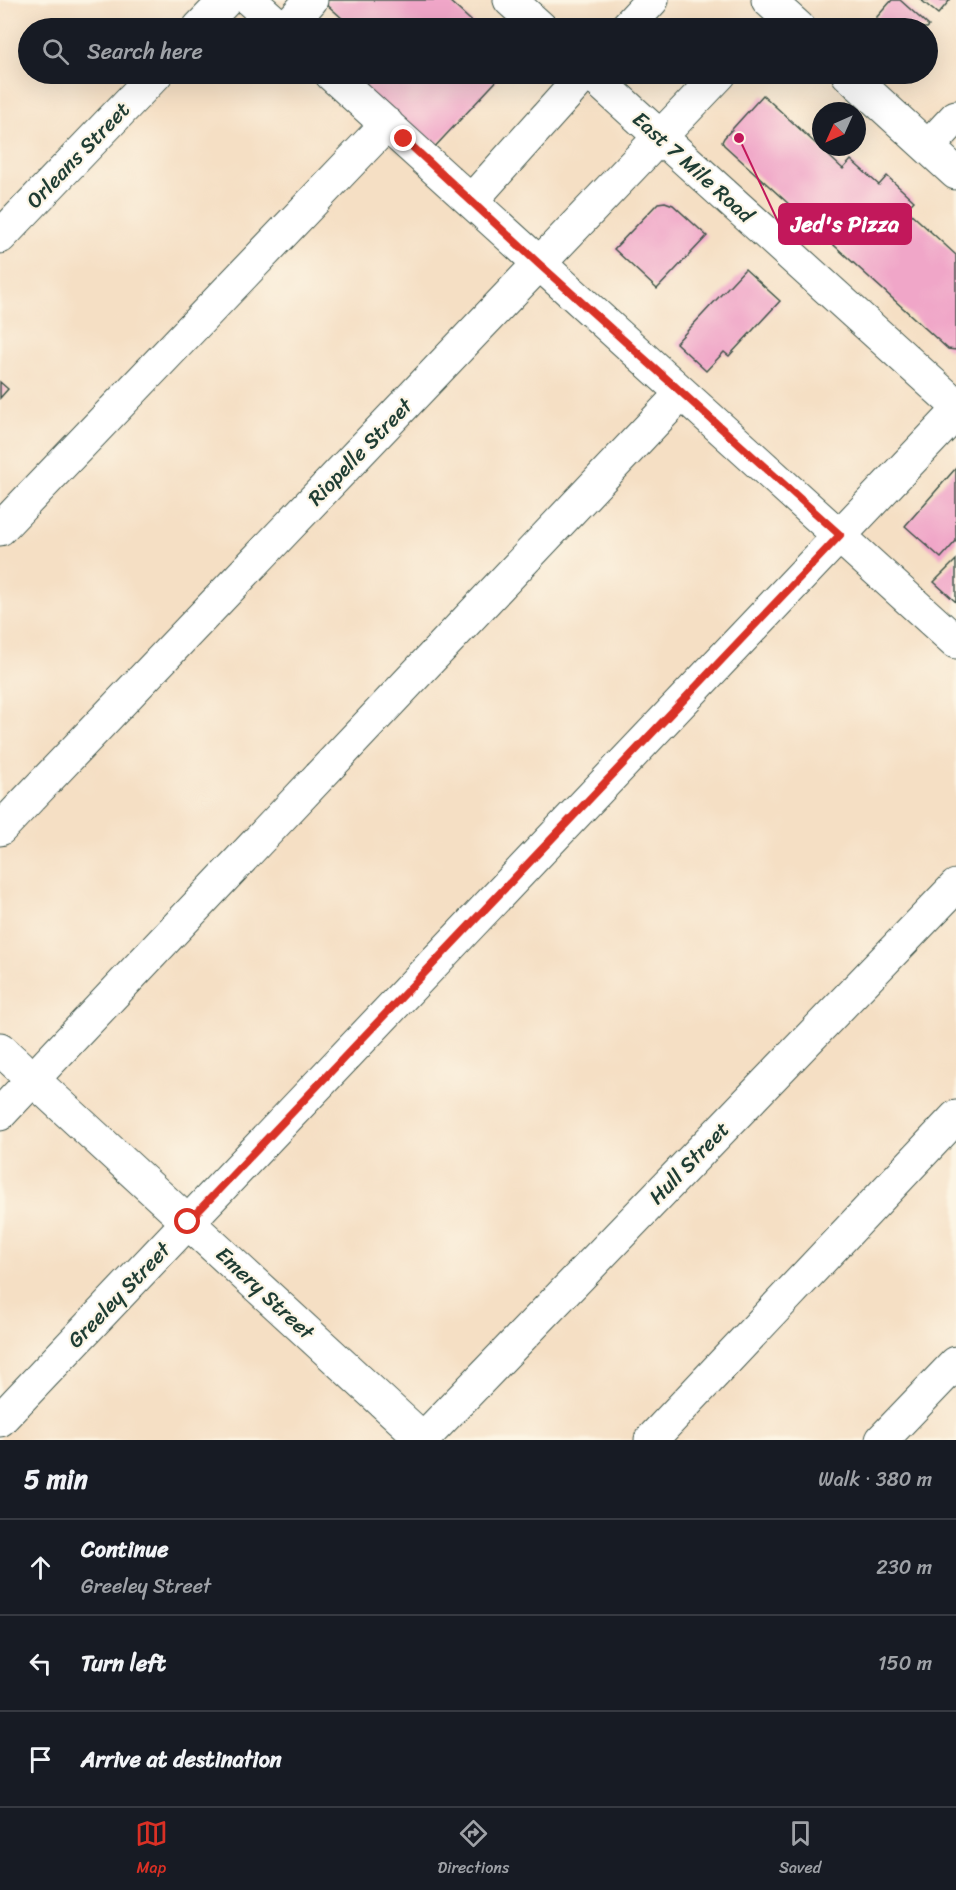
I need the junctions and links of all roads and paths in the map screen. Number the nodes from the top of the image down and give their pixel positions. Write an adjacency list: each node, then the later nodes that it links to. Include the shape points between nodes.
1 (226, 0): 5 (street)
2 (249, 0): 6 (street)
3 (311, 0): 7 (street)
4 (652, 0): 8 (street)
5 (209, 18)
6 (270, 18)
7 (295, 18)
8 (635, 18)
9 (146, 84): 21 (street, Orleans Street)
10 (342, 84): 16 (street)
11 (576, 84): 20 (street)
12 (602, 84): 17 (street, East 7 Mile Road)
13 (711, 84): 17 (street, Riopelle Street)
14 (859, 84): 18 (street)
15 (956, 117): 18 (street)
16 (387, 124): 20 (street); 26 (street)
17 (661, 137): 22 (street, Riopelle Street); 24 (street, East 7 Mile Road)
18 (928, 147): 19 (street)
19 (956, 173)
20 (471, 201): 22 (street)
21 (0, 237)
22 (539, 264): 23 (street); 29 (street, Riopelle Street)
23 (682, 393): 27 (street); 32 (street)
24 (956, 405)
25 (956, 412): 27 (street, Greeley Street)
26 (0, 529)
27 (840, 535): 28 (street); 35 (street, Greeley Street)
28 (956, 642)
29 (0, 829)
30 (956, 886): 38 (street, Hull Street)
31 (0, 1049): 32 (street, Emery Street)
32 (33, 1080): 33 (street); 35 (street, Emery Street)
33 (0, 1114)
34 (956, 1117): 39 (street)
35 (188, 1222): 37 (street, Greeley Street); 38 (street, Emery Street)
36 (956, 1363): 40 (street)
37 (0, 1420)
38 (423, 1440)
39 (651, 1440)
40 (882, 1440)

